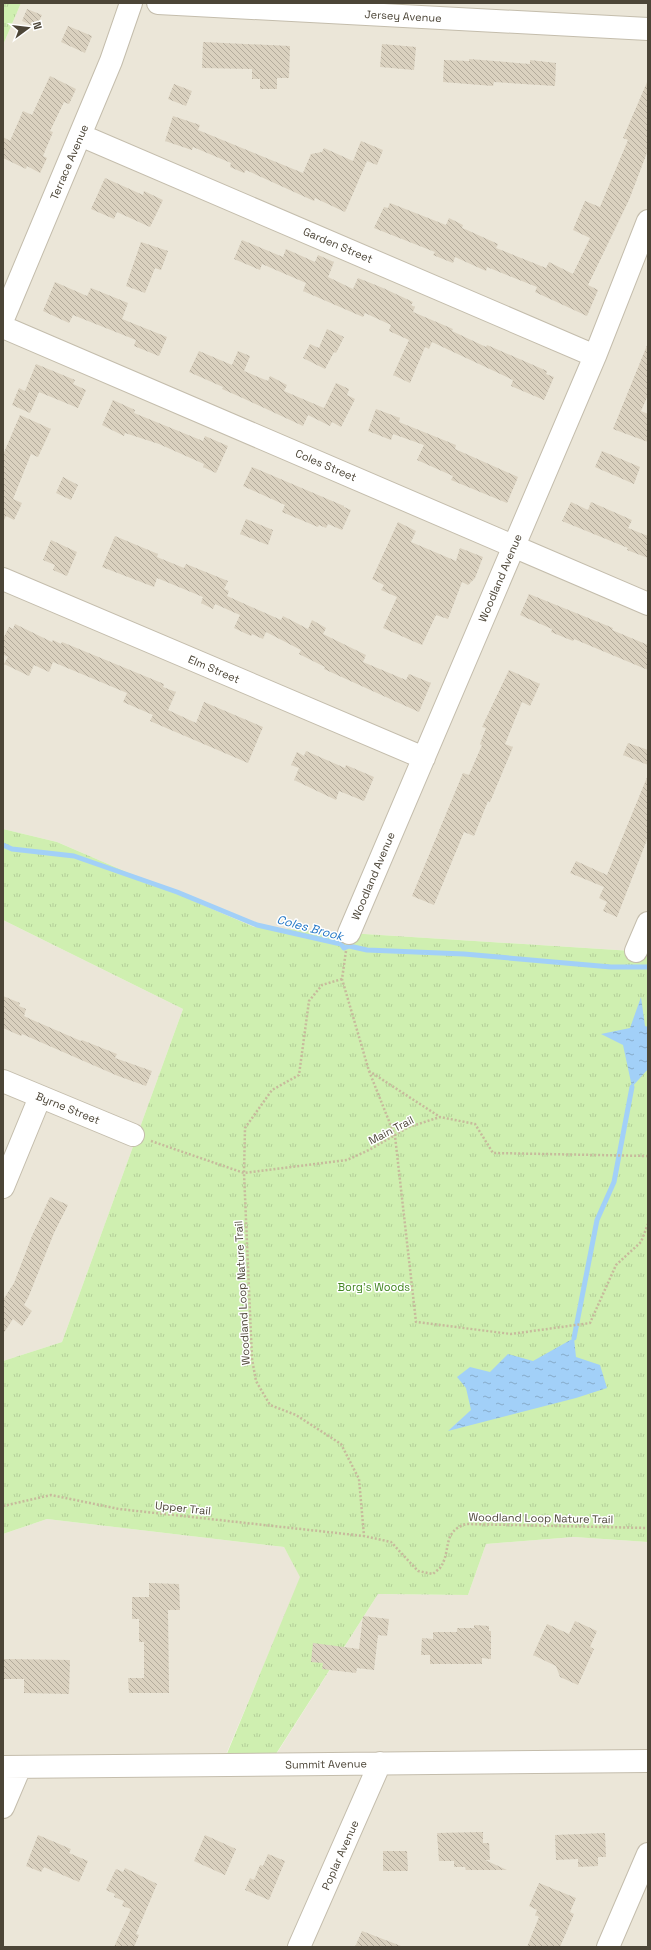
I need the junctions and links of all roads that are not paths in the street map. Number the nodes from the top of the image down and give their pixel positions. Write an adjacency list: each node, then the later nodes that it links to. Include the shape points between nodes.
1 (131, 3): 5 (street, Terrace Avenue, via 111,61)
2 (158, 3): 3 (street, Jersey Avenue)
3 (440, 11): 4 (street, Jersey Avenue)
4 (648, 29)
5 (80, 135): 7 (street, Terrace Avenue); 9 (street, Garden Street)
6 (648, 221): 9 (street, Woodland Avenue)
7 (3, 318)
8 (3, 327): 10 (street, Coles Street)
9 (595, 356): 10 (street, Woodland Avenue)
10 (513, 545): 12 (street, Coles Street); 13 (street, Woodland Avenue)
11 (3, 579): 13 (street, Elm Street)
12 (648, 604)
13 (424, 758): 15 (street, Woodland Avenue)
14 (648, 923): 16 (street)
15 (349, 933)
16 (636, 951)
17 (3, 1081): 18 (street, Byrne Street)
18 (40, 1097): 19 (street, Byrne Street); 20 (street)
19 (134, 1135)
20 (3, 1188)
21 (648, 1761): 22 (street, Summit Avenue)
22 (380, 1763): 23 (street, Summit Avenue); 26 (street, Poplar Avenue)
23 (12, 1767): 24 (street)
24 (3, 1807)
25 (648, 1854): 27 (street)
26 (299, 1947)
27 (608, 1947)

